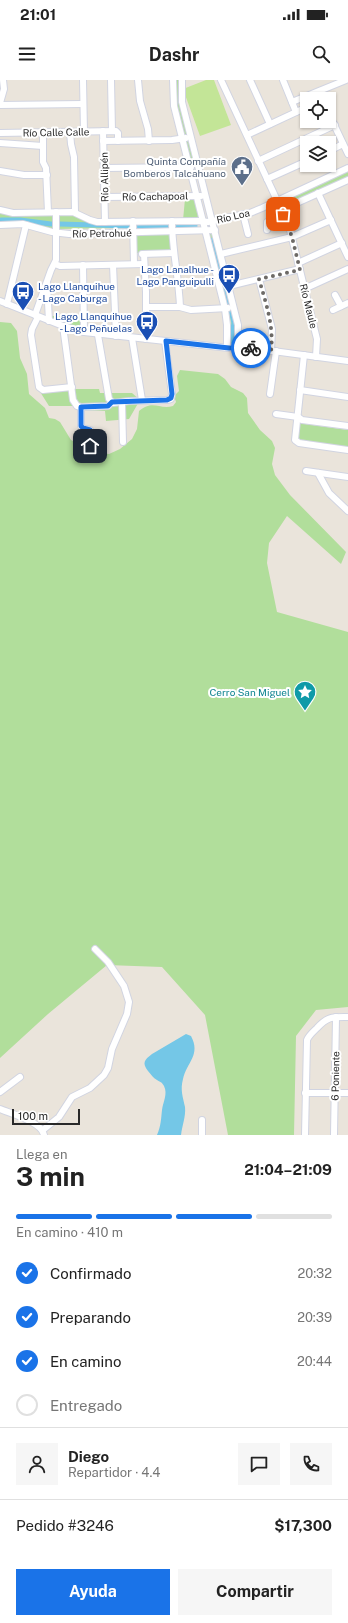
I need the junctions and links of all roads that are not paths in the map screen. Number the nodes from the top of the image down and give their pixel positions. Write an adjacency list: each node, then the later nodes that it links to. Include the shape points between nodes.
1 (3, 80): 15 (street, via 4,89)
2 (83, 80): 16 (street)
3 (111, 80): 22 (street, Río Allipén)
4 (138, 80): 33 (street)
5 (173, 80): 30 (street, via 173,102)
6 (182, 80): 29 (street, via 182,99)
7 (222, 80): 28 (street, Río Maule)
8 (250, 80): 19 (street)
9 (282, 80): 14 (street)
10 (346, 80): 11 (street); 12 (street)
11 (348, 86)
12 (319, 92)
13 (300, 99): 14 (street)
14 (292, 102): 18 (street)
15 (0, 104): 16 (street)
16 (83, 104): 25 (street)
17 (300, 110): 18 (street)
18 (296, 112): 19 (street)
19 (270, 124): 28 (street)
20 (330, 128): 39 (street)
21 (335, 128): 35 (street)
22 (112, 131): 26 (street, Río Calle Calle); 32 (street, Río Allipén, via 118,132)
23 (43, 132): 24 (street, Río Calle Calle); 27 (street, Río Calle Calle); 36 (street)
24 (70, 132): 25 (street, Río Calle Calle); 57 (street, via 74,160)
25 (84, 132): 26 (street, Río Calle Calle)
26 (103, 132): 31 (street, Río Allipén)
27 (0, 133)
28 (246, 134): 39 (street, Río Maule)
29 (191, 136): 30 (street, Río Calle Calle); 41 (street)
30 (182, 140): 33 (street, Río Calle Calle); 43 (street)
31 (103, 141): 32 (street, Río Calle Calle); 42 (street, Río Allipén)
32 (118, 141): 33 (street, Río Calle Calle)
33 (149, 141)
34 (0, 143): 36 (street, Río Calle Calle)
35 (343, 144): 37 (street); 38 (street)
36 (43, 146): 46 (street, via 43,162)
37 (336, 148)
38 (348, 154)
39 (258, 161): 47 (street, Río Maule)
40 (300, 164): 47 (street)
41 (199, 165): 43 (street); 50 (street)
42 (104, 168): 43 (street); 52 (street, Río Allipén)
43 (189, 168): 51 (street)
44 (348, 168): 53 (street, Río Loa)
45 (0, 171): 46 (street)
46 (47, 175): 55 (street)
47 (267, 179): 53 (street, Río Maule)
48 (348, 180): 49 (street)
49 (318, 193): 58 (street); 60 (street)
50 (206, 195): 51 (street, Río Cachapoal); 63 (street)
51 (197, 196): 52 (street, Río Cachapoal); 65 (street)
52 (104, 197): 64 (street, Río Allipén)
53 (277, 201): 58 (street, Río Maule); 59 (street, Río Loa)
54 (0, 210): 55 (street, Río Petrohué, via 13,213)
55 (48, 212): 56 (street, Río Petrohué)
56 (56, 212): 57 (street, Río Petrohué); 72 (street)
57 (75, 212): 64 (street, Río Petrohué, via 92,221)
58 (282, 212): 69 (street, via 267,222); 75 (street, Río Maule)
59 (243, 214): 63 (street, Río Loa); 74 (street)
60 (331, 220): 75 (street); 76 (street)
61 (133, 221): 62 (street, Río Petrohué); 64 (street, Río Petrohué); 73 (street)
62 (172, 221): 65 (street, Río Petrohué); 71 (street)
63 (213, 221): 65 (street, Río Loa); 68 (street)
64 (105, 222)
65 (204, 222): 70 (street)
66 (0, 225): 67 (street, Río Petrohué)
67 (26, 225): 72 (street, Río Petrohué); 96 (street)
68 (215, 230): 70 (street, Río Loa); 80 (street)
69 (267, 230)
70 (206, 231): 71 (street, Río Petrohué); 101 (street)
71 (172, 232): 73 (street, Río Petrohué); 77 (street)
72 (56, 233): 73 (street, Río Petrohué); 82 (street)
73 (133, 233): 78 (street)
74 (248, 234)
75 (292, 237): 80 (street); 87 (street, Río Maule)
76 (342, 243): 81 (street); 87 (street)
77 (174, 253): 79 (street); 99 (street)
78 (134, 254): 79 (street); 83 (street)
79 (144, 254): 84 (street)
80 (221, 254): 91 (street)
81 (348, 257)
82 (55, 264): 85 (street); 90 (street)
83 (134, 264): 84 (street); 86 (street)
84 (144, 264): 98 (street)
85 (83, 265): 86 (street); 106 (street)
86 (113, 265): 108 (street)
87 (299, 266): 89 (street); 92 (street, Río Maule)
88 (348, 269): 92 (street)
89 (259, 279): 91 (street); 114 (street, via 272,329)
90 (47, 280): 103 (street); 104 (street)
91 (229, 286): 100 (street)
92 (304, 289): 116 (street, Río Maule, via 317,339)
93 (335, 295): 97 (street)
94 (0, 302): 96 (street)
95 (348, 303): 97 (street)
96 (6, 304): 103 (street)
97 (341, 306): 102 (street)
98 (146, 307): 99 (street); 110 (street)
99 (180, 307): 101 (street, via 191,310)
100 (234, 307): 101 (street); 113 (street, via 239,329)
101 (225, 309): 112 (street)
102 (333, 310)
103 (37, 316): 104 (street); 118 (street, via 31,335 39,387 43,390)
104 (49, 321): 105 (street)
105 (63, 326): 106 (street); 118 (street)
106 (84, 332): 107 (street)
107 (98, 334): 108 (street); 123 (street, via 109,399)
108 (116, 336): 109 (street)
109 (132, 338): 110 (street); 122 (street)
110 (146, 339): 111 (street)
111 (166, 341): 112 (street); 122 (street, via 172,397 168,400)
112 (227, 347): 113 (street)
113 (238, 348): 114 (street)
114 (273, 351): 115 (street); 120 (street)
115 (304, 355): 116 (street); 119 (street)
116 (316, 357): 117 (street)
117 (348, 361)
118 (72, 387): 125 (street, via 74,402)
119 (300, 390): 121 (street); 127 (street)
120 (270, 394)
121 (348, 397)
122 (142, 400): 124 (street)
123 (112, 402): 124 (street); 125 (street, via 108,406)
124 (122, 402): 129 (street)
125 (81, 407): 130 (street, via 81,426 90,430)
126 (276, 414): 127 (street)
127 (298, 417): 128 (street, via 302,420); 131 (street, via 294,439 296,442)
128 (348, 426)
129 (123, 442)
130 (90, 446)
131 (348, 450)
132 (306, 471): 133 (street)
133 (318, 473): 134 (street); 135 (street, via 329,493)
134 (348, 477)
135 (348, 511)
136 (95, 949): 146 (street, via 108,962 124,986 129,1002 127,1014 104,1075 90,1088 72,1098)
137 (336, 1017): 138 (street); 141 (street, via 324,1021 307,1040); 142 (street, 6 Poniente)
138 (348, 1017)
139 (20, 1077): 140 (street)
140 (0, 1092)
141 (305, 1093): 142 (street); 148 (street)
142 (335, 1093): 143 (street); 149 (street, 6 Poniente)
143 (348, 1093)
144 (0, 1109): 146 (street, via 34,1123)
145 (202, 1120): 147 (street)
146 (43, 1132)
147 (202, 1135)
148 (305, 1135)
149 (334, 1135)

